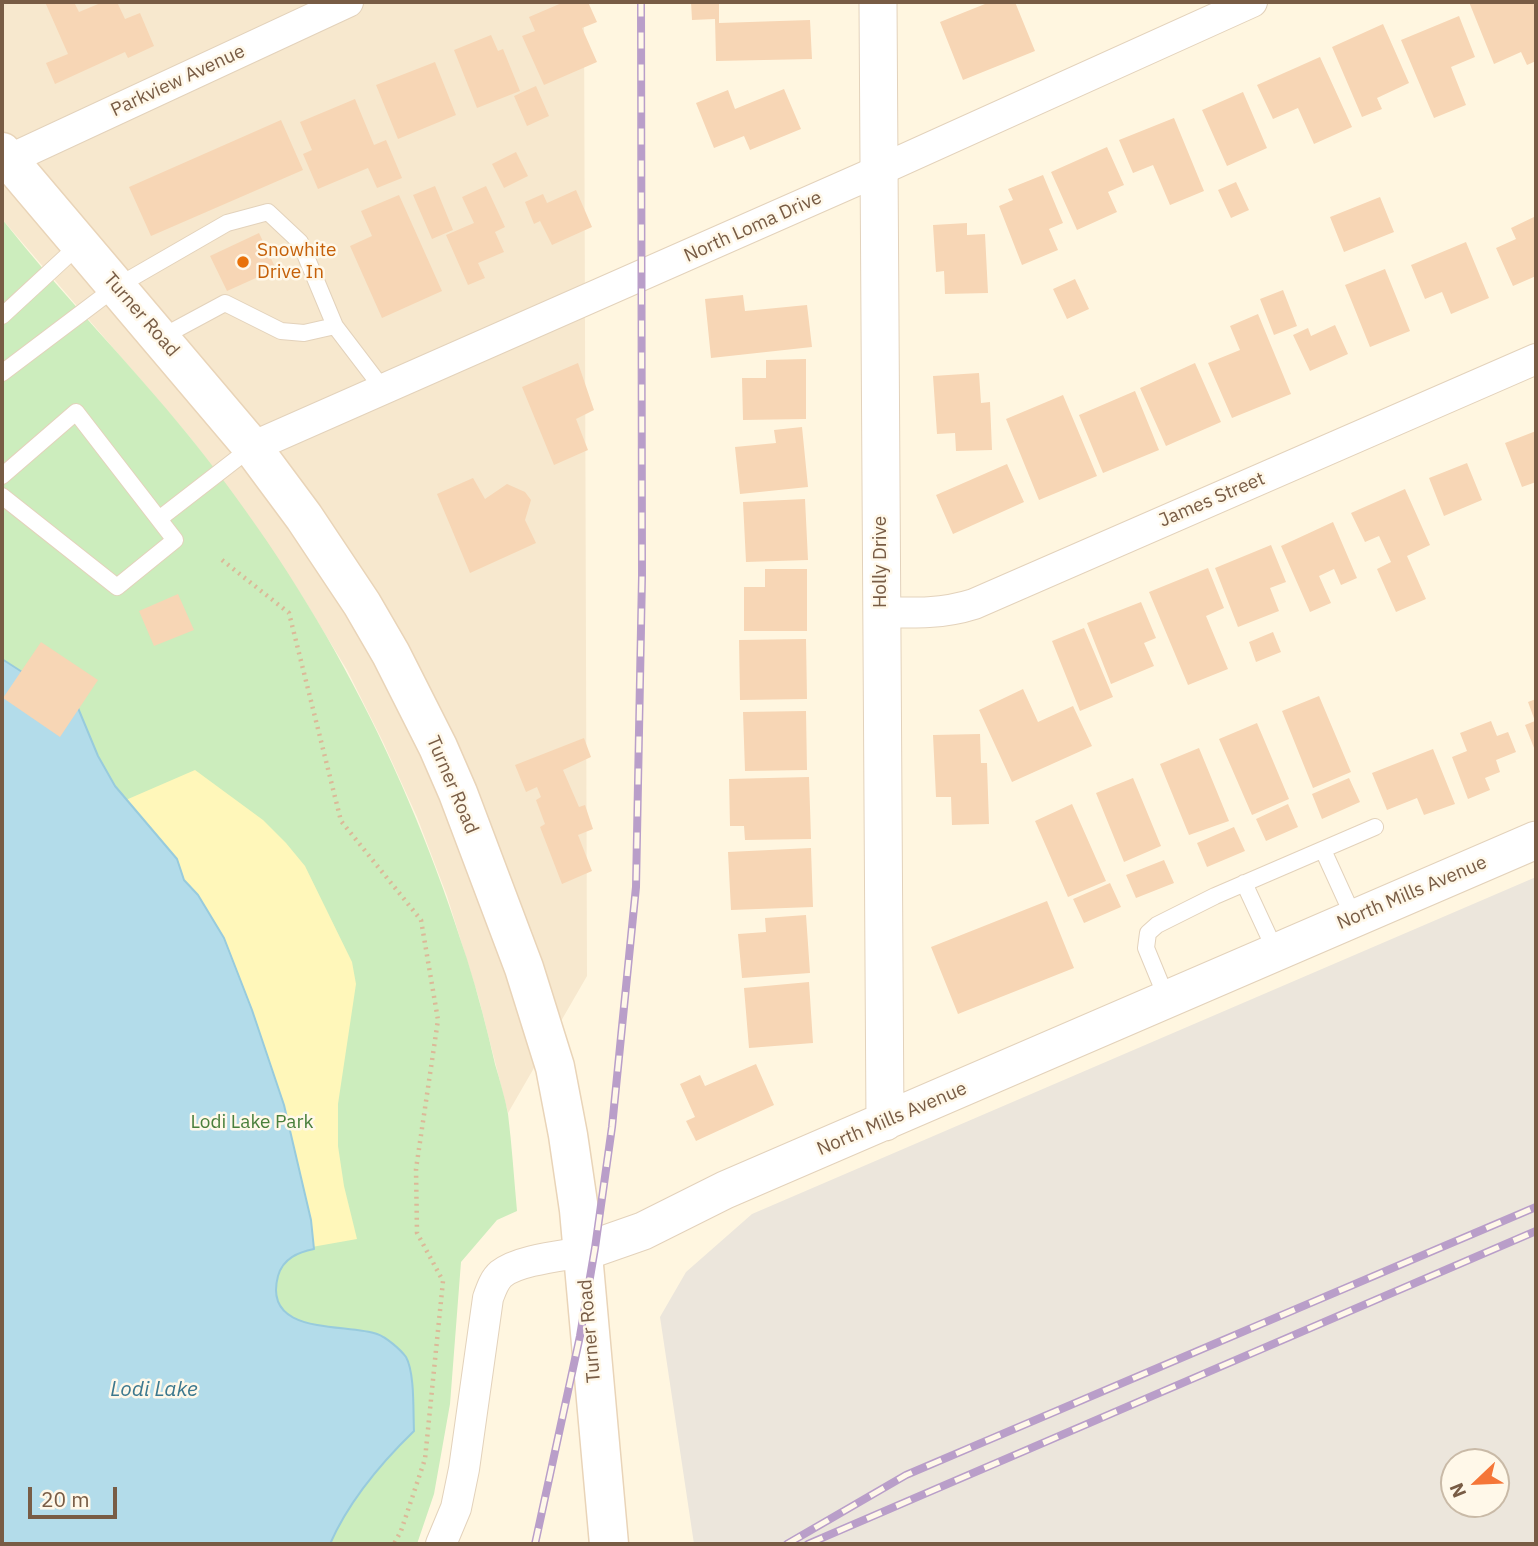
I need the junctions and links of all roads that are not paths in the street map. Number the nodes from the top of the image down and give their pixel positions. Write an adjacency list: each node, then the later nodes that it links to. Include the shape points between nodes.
1 (348, 2): 4 (street, Parkview Avenue)
2 (878, 2): 5 (street, Holly Drive)
3 (1252, 2): 5 (street, North Loma Drive)
4 (5, 156): 6 (main road, Turner Road)
5 (878, 171): 13 (street, North Loma Drive); 18 (street, Holly Drive)
6 (80, 244): 7 (main road, Turner Road); 8 (lane)
7 (116, 287): 9 (lane, via 227,223 268,212 300,242); 10 (main road, Turner Road); 12 (lane)
8 (2, 316)
9 (335, 327): 10 (lane, via 303,333 281,331 225,303); 13 (lane)
10 (160, 338): 14 (main road, Turner Road)
11 (1536, 359): 18 (street, James Street, via 974,604 929,613)
12 (2, 373)
13 (383, 389): 14 (street, North Loma Drive)
14 (252, 447): 17 (lane); 27 (main road, Turner Road, via 362,604 458,793 524,968 555,1067 569,1135)
15 (2, 476): 17 (lane, via 76,412)
16 (2, 496): 17 (lane, via 117,587 174,540)
17 (159, 519)
18 (882, 612): 26 (street, Holly Drive)
19 (1375, 827): 21 (lane)
20 (1536, 840): 23 (street, North Mills Avenue)
21 (1323, 850): 22 (lane); 23 (lane)
22 (1244, 883): 24 (lane); 25 (lane, via 1168,918 1148,933 1146,948)
23 (1354, 918): 24 (street, North Mills Avenue)
24 (1276, 952): 25 (street, North Mills Avenue)
25 (1167, 999): 26 (street, North Mills Avenue)
26 (885, 1122): 27 (street, North Mills Avenue, via 725,1190 643,1231)
27 (583, 1252): 28 (street, North Mills Avenue, via 511,1268 493,1284 456,1508); 29 (main road, Turner Road)
28 (441, 1544)
29 (609, 1544)

